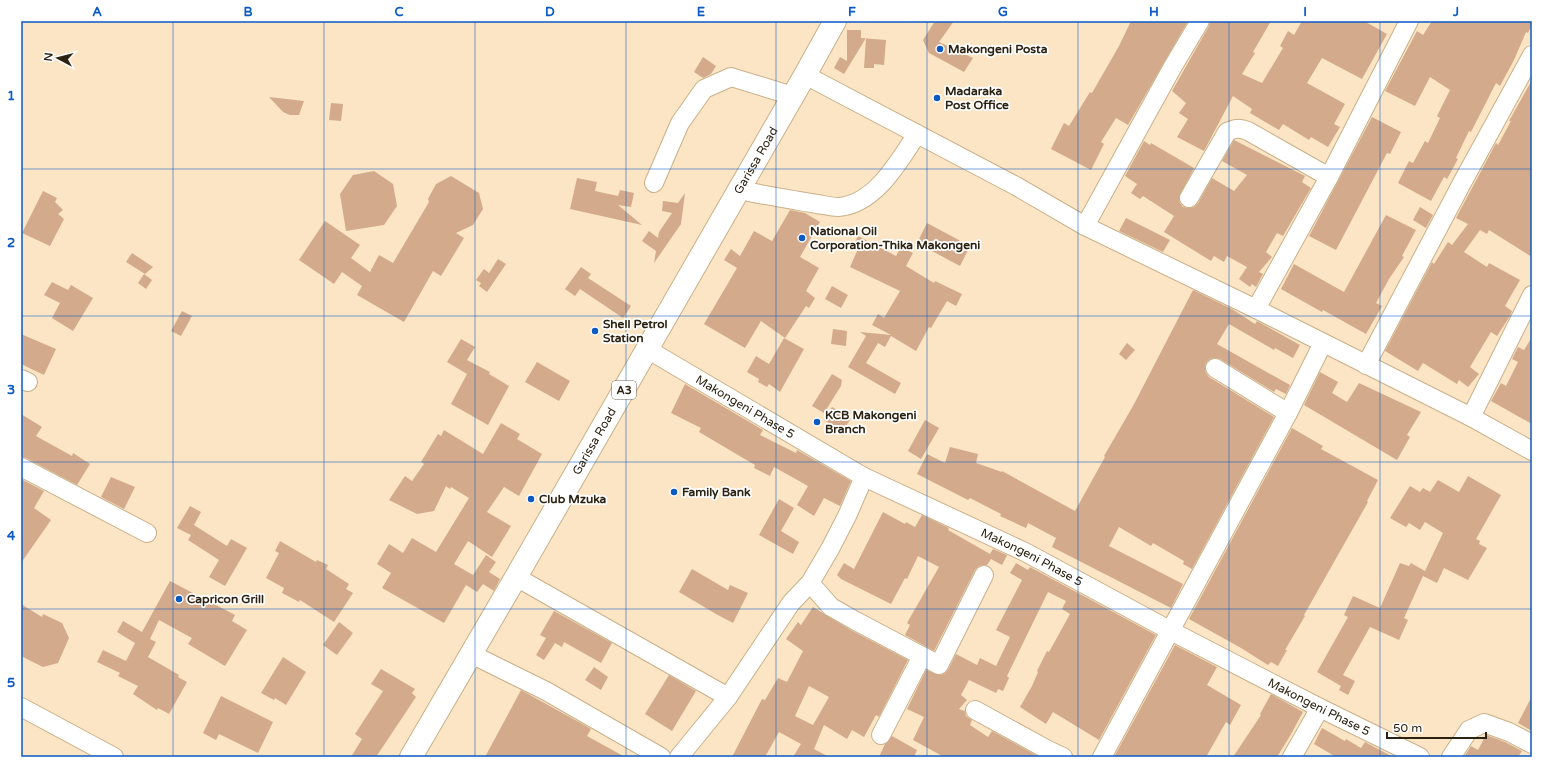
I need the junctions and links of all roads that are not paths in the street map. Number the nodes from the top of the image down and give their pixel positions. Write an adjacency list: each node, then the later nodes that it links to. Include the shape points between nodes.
1 (834, 21): 5 (highway, Garissa Road / A3)
2 (1200, 21): 12 (street)
3 (1409, 21): 8 (street)
4 (1532, 55): 17 (street)
5 (805, 75): 6 (highway, Garissa Road / A3); 7 (street)
6 (793, 96): 9 (street, via 731,77 704,89 680,124); 10 (highway, Garissa Road / A3)
7 (916, 134): 10 (street, via 894,170 857,202 838,207); 12 (street, via 1016,186)
8 (1328, 177): 11 (street, via 1248,131 1241,128 1233,129 1227,132); 14 (street)
9 (654, 183)
10 (738, 190): 16 (highway, Garissa Road / A3)
11 (1190, 198)
12 (1085, 226): 14 (street)
13 (1532, 295): 20 (street)
14 (1256, 309): 15 (street)
15 (1323, 343): 17 (street); 19 (street)
16 (647, 349): 23 (street, Makongeni Phase 5); 26 (highway, Garissa Road / A3)
17 (1366, 365): 20 (street)
18 (1215, 368): 19 (street)
19 (1288, 414): 28 (street)
20 (1471, 417): 21 (street)
21 (1532, 451)
22 (21, 467): 24 (street)
23 (864, 477): 27 (street, via 844,522); 28 (street, Makongeni Phase 5, via 1024,552)
24 (147, 533)
25 (984, 575): 30 (street, via 939,665)
26 (516, 577): 29 (highway, Garissa Road / A3); 31 (street)
27 (810, 582): 30 (street, via 831,607); 31 (street, via 791,603)
28 (1171, 631): 33 (street, Makongeni Phase 5); 43 (street)
29 (471, 654): 39 (highway, Garissa Road / A3); 40 (street, via 546,691)
30 (922, 656): 35 (street)
31 (728, 697): 41 (street)
32 (21, 707): 38 (street)
33 (1320, 708): 37 (street, Makongeni Phase 5); 44 (street)
34 (975, 710): 42 (street)
35 (881, 735)
36 (1532, 744): 45 (street, via 1484,723 1469,730)
37 (1414, 756)
38 (114, 757)
39 (411, 757)
40 (661, 757)
41 (679, 757)
42 (1063, 757)
43 (1102, 757)
44 (1292, 757)
45 (1452, 757)

